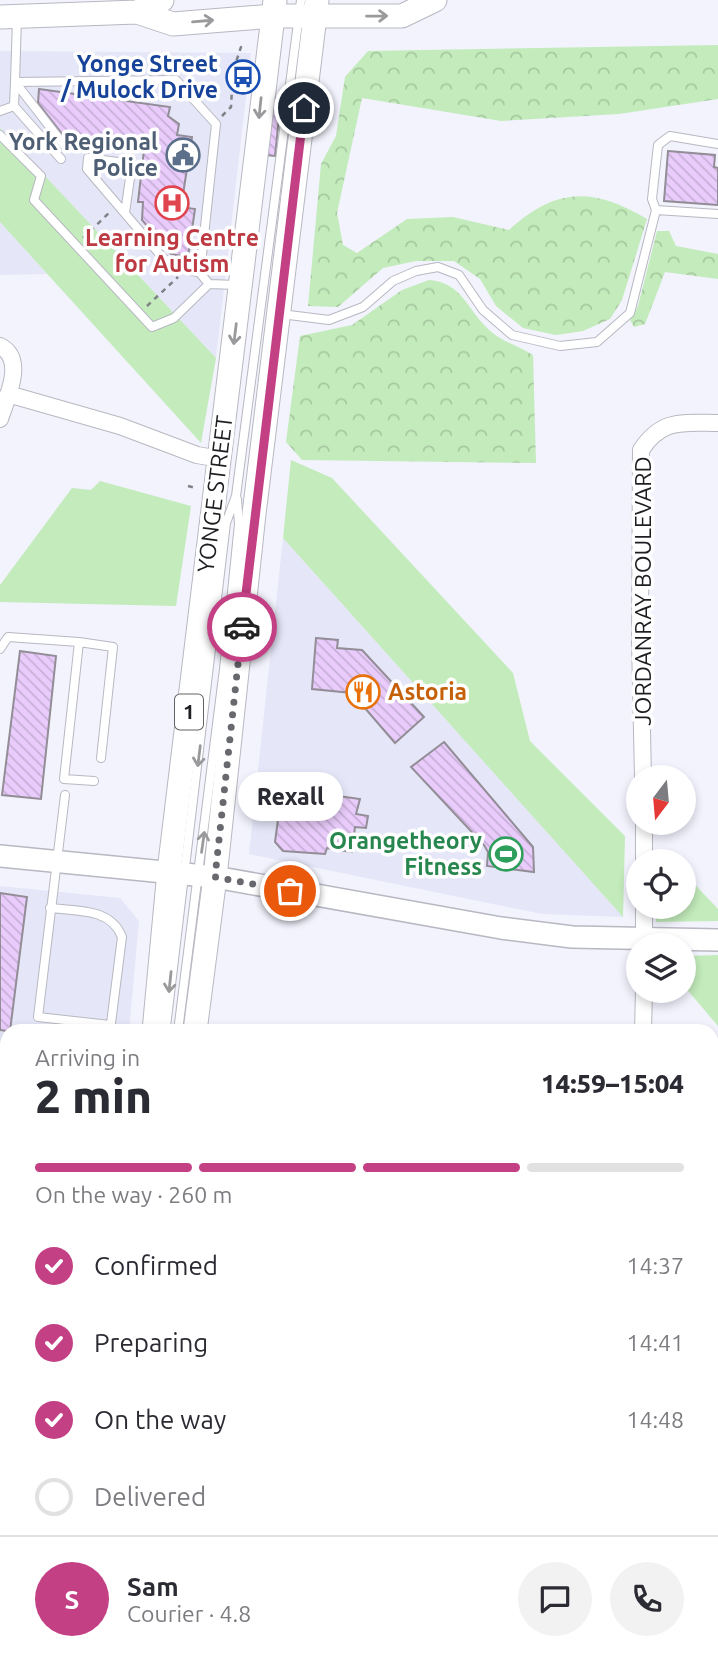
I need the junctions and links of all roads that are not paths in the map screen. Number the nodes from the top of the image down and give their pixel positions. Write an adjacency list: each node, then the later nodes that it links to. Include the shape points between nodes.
1 (162, 0): 5 (main road)
2 (435, 0): 4 (main road, one-way to 2, via 402,16)
3 (274, 8): 4 (main road); 5 (main road, one-way to 3, via 173,24); 19 (main road, YONGE STREET / 1, one-way to 19)
4 (308, 8): 20 (main road, YONGE STREET / 1); 26 (lane)
5 (138, 12): 6 (main road)
6 (8, 17): 7 (lane)
7 (15, 82): 8 (lane); 12 (lane); 17 (lane, via 176,80 216,124)
8 (13, 106): 9 (lane); 13 (lane)
9 (0, 111)
10 (0, 135): 18 (lane, via 41,176 34,200 152,327 174,318)
11 (718, 144): 14 (lane, via 670,136 658,145 652,199)
12 (64, 145)
13 (61, 159)
14 (656, 210): 16 (lane); 20 (lane, via 630,313 597,342 560,346 512,335 483,310 460,275 438,267 393,281 363,307 329,320)
15 (125, 213): 15 (lane, via 87,169 88,158 132,164); 17 (lane, via 163,258)
16 (718, 214)
17 (200, 273): 18 (lane)
18 (209, 284): 19 (lane)
19 (240, 285): 25 (main road, YONGE STREET / 1, one-way to 25)
20 (278, 314): 35 (main road, YONGE STREET / 1)
21 (0, 346): 22 (street, via 11,353 14,362)
22 (8, 394): 23 (street); 25 (street)
23 (0, 419)
24 (718, 423): 30 (street, JORDANRAY BOULEVARD, via 677,423 653,432 641,450)
25 (220, 459): 35 (main road, YONGE STREET / 1)
26 (236, 496): 35 (lane, one-way to 26, via 239,524); 35 (lane, one-way to 35, via 226,523)
27 (79, 642): 28 (lane, via 8,637); 29 (lane, via 113,647); 31 (lane, via 64,779)
28 (0, 648)
29 (101, 758)
30 (643, 765)
31 (94, 781)
32 (65, 796): 34 (lane)
33 (0, 856): 34 (street)
34 (57, 864): 35 (street); 36 (lane)
35 (192, 874): 39 (street, via 501,928); 43 (main road, YONGE STREET / 1); 44 (lane, one-way to 44); 45 (lane); 46 (main road, YONGE STREET / 1)
36 (50, 908): 41 (lane, via 38,1017); 42 (lane, via 102,914 120,929)
37 (718, 940): 38 (street)
38 (696, 941)
39 (626, 942)
40 (644, 1003): 47 (street)
41 (84, 1024)
42 (111, 1024)
43 (156, 1024)
44 (166, 1024)
45 (179, 1024)
46 (195, 1024)
47 (643, 1024)

